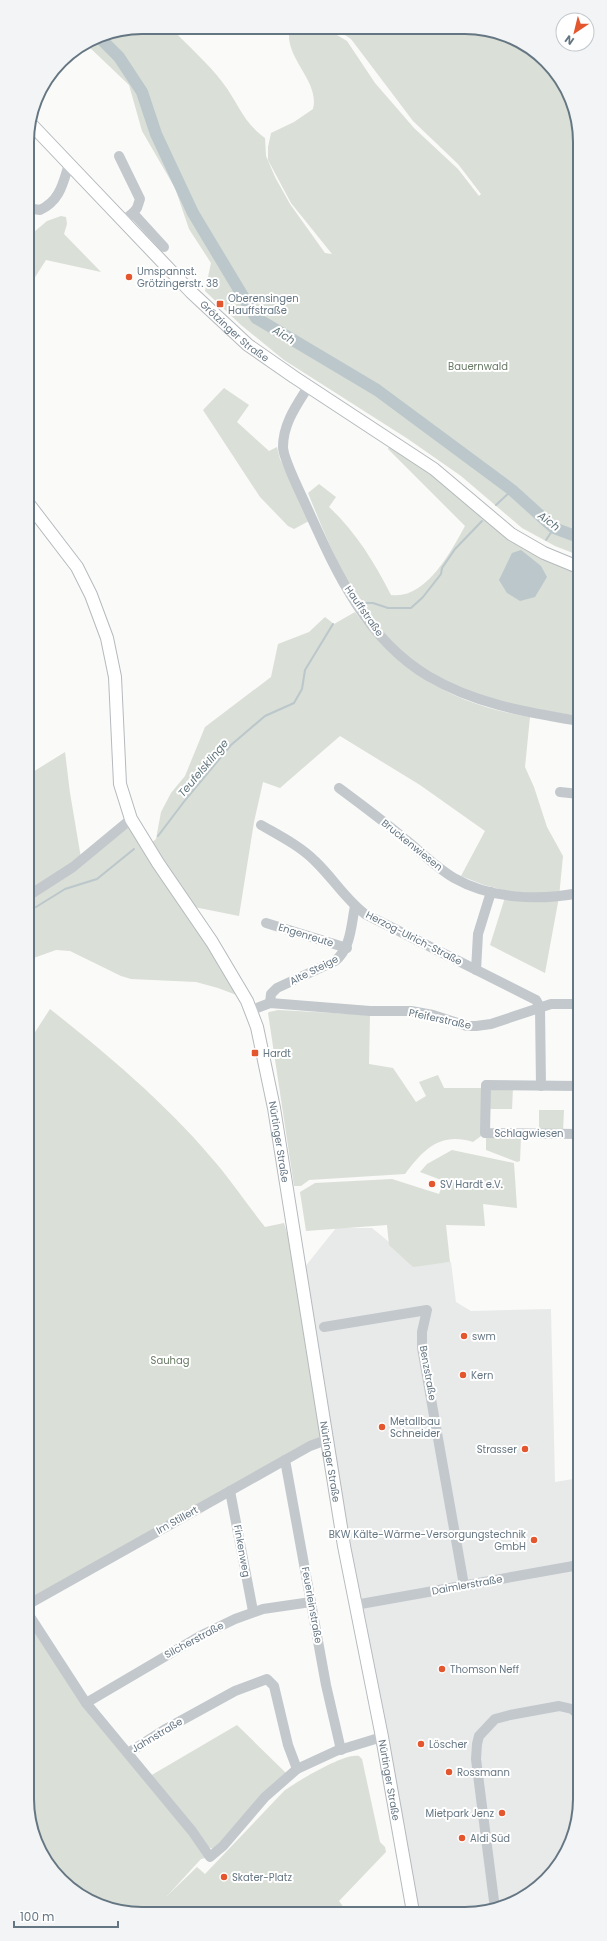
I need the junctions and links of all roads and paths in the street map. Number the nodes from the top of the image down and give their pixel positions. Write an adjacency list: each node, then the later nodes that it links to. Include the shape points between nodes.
1 (35, 128): 3 (main road, Grötzinger Straße)
2 (119, 156): 5 (street, via 140,199 137,208)
3 (69, 164): 4 (street, via 58,195 40,210); 5 (main road, Grötzinger Straße)
4 (34, 209)
5 (128, 217): 6 (street); 7 (main road, Grötzinger Straße, via 226,326)
6 (164, 247)
7 (308, 387): 9 (main road, Grötzinger Straße, via 434,469 511,534 544,553); 10 (street, Hauffstraße, via 285,428 283,449 338,574 373,628 408,662 457,691 503,707)
8 (34, 511): 14 (main road, Nürtinger Straße, via 82,576 108,638 115,677 120,784)
9 (573, 565)
10 (573, 719)
11 (339, 788): 17 (street, Bruckenwiesen, via 447,874 468,885)
12 (560, 792): 13 (street)
13 (573, 793)
14 (131, 819): 16 (street, via 74,867); 26 (main road, Nürtinger Straße, via 212,942)
15 (261, 825): 19 (street, Herzog-Ulrich-Straße, via 315,860)
16 (34, 888)
17 (490, 892): 18 (street, Bruckenwiesen, via 546,897); 22 (street, via 478,934)
18 (573, 894)
19 (355, 906): 21 (street, Alte Steige); 22 (street, Herzog-Ulrich-Straße, via 393,929)
20 (266, 923): 21 (street, Engenreute)
21 (347, 948): 23 (street, Alte Steige, via 335,961 277,988 271,994)
22 (476, 970): 25 (street, Herzog-Ulrich-Straße, via 536,1000)
23 (270, 1003): 25 (street, Pfeiferstraße, via 370,1011 411,1011 476,1026 491,1024); 26 (street, Pfeiferstraße)
24 (573, 1004): 25 (street, Pfeiferstraße)
25 (540, 1007): 27 (street)
26 (252, 1010): 31 (main road, Nürtinger Straße, via 264,1051 274,1108)
27 (541, 1086): 28 (street, Schlagwiesen); 29 (street, Schlagwiesen, via 486,1085 486,1133)
28 (573, 1086)
29 (573, 1134)
30 (324, 1327): 35 (street, Benzstraße, via 427,1310 422,1332 422,1348)
31 (326, 1440): 32 (street, Im Stillert); 38 (main road, Nürtinger Straße)
32 (285, 1460): 33 (street, Im Stillert); 37 (street, Feuerleinstraße)
33 (230, 1491): 36 (street, Im Stillert); 39 (street, Finkenweg)
34 (573, 1566): 35 (street, Daimlerstraße)
35 (464, 1585): 38 (street, Daimlerstraße)
36 (34, 1601)
37 (311, 1602): 39 (street, Silcherstraße); 44 (street, Feuerleinstraße)
38 (355, 1605): 43 (main road, Nürtinger Straße)
39 (253, 1611): 41 (street, Silcherstraße, via 200,1636)
40 (34, 1623): 41 (street)
41 (86, 1702): 45 (street)
42 (573, 1710): 47 (street, via 559,1706 495,1719 479,1736 476,1759)
43 (382, 1737): 44 (street, Jahnstraße); 48 (main road, Nürtinger Straße)
44 (341, 1750): 46 (street, Jahnstraße)
45 (128, 1753): 46 (street, Jahnstraße, via 235,1691 267,1679 274,1686 282,1723); 46 (street, Jahnstraße, via 201,1842 210,1857 227,1842 265,1797)
46 (297, 1769)
47 (493, 1903)
48 (412, 1907)

